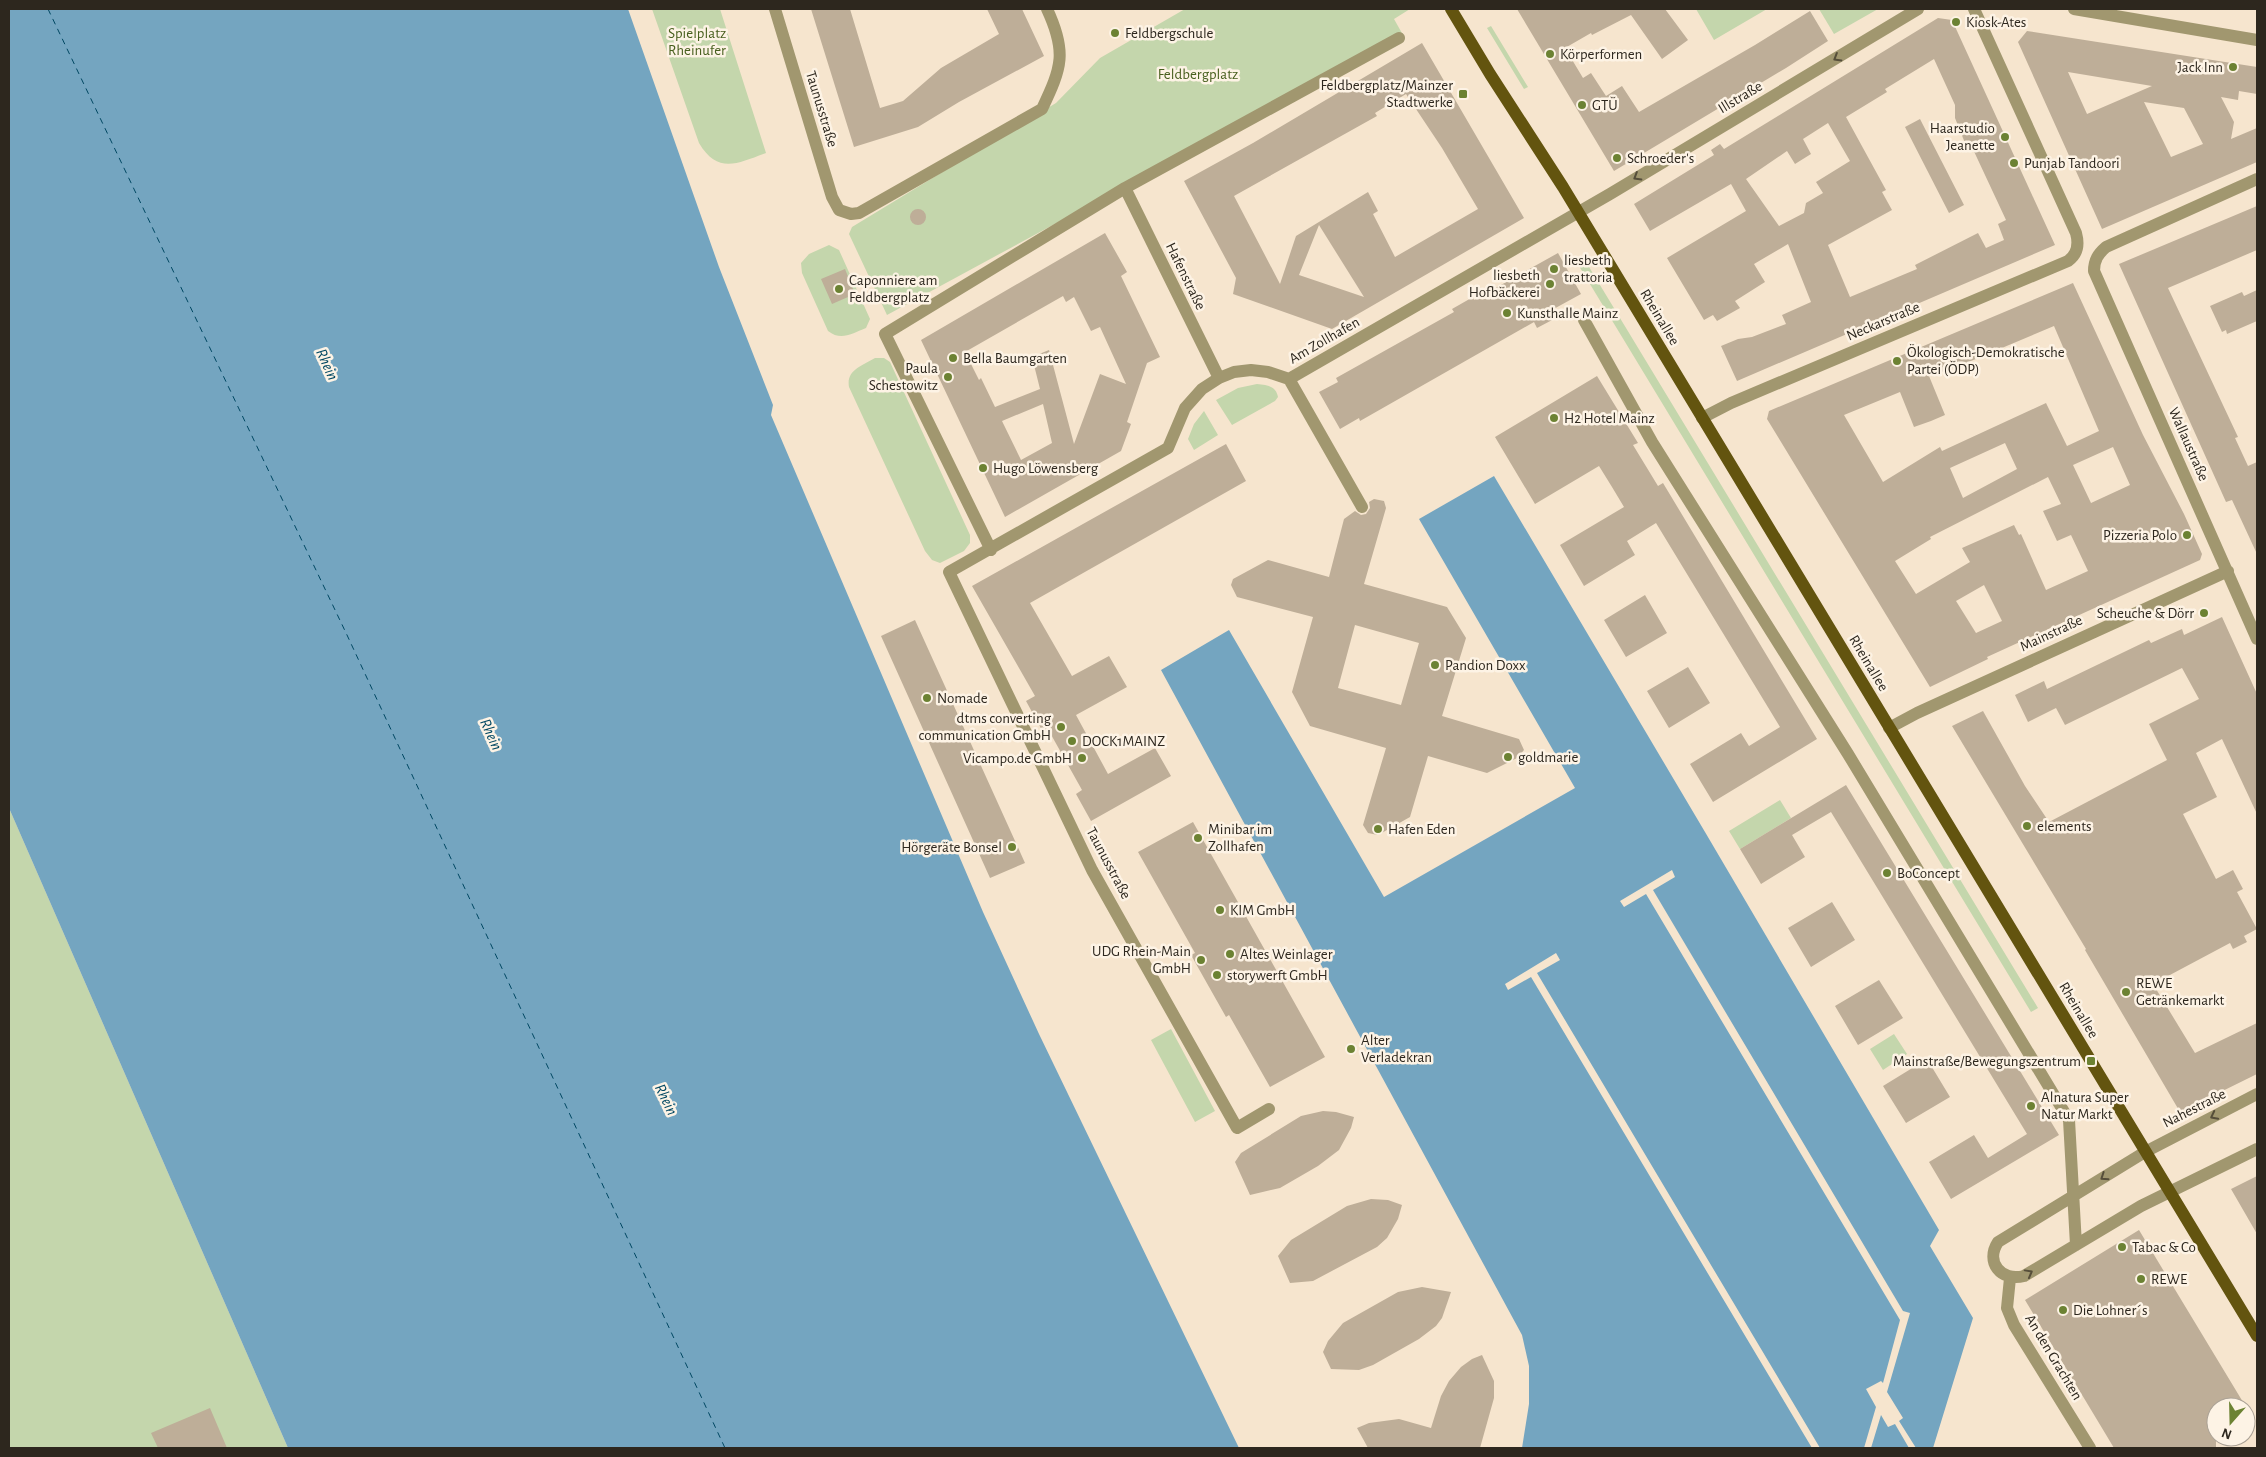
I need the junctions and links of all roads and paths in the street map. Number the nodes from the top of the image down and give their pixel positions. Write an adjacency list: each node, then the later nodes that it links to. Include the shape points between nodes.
1 (775, 9): 2 (street, Taunusstraße, via 832,197 839,210 846,213 858,212 1042,109 1052,90 1061,52 1058,33)
2 (1047, 9)
3 (1452, 9): 11 (main road, Rheinallee)
4 (1918, 9): 11 (street, Illstraße, one-way to 11)
5 (1974, 9): 15 (street, Neckarstraße, via 2076,233 2076,254 2068,261)
6 (2074, 9): 8 (street)
7 (1399, 38): 10 (street)
8 (2257, 40)
9 (2257, 179): 18 (street, Wallaustraße, via 2106,247 2094,262 2097,280)
10 (1124, 188): 13 (street, Hafenstraße); 17 (street, via 885,334)
11 (1578, 212): 14 (street, Am Zollhafen); 15 (main road, Rheinallee)
12 (1584, 320): 27 (street, via 1652,442 1853,762 2068,1120)
13 (1219, 378): 14 (street, Am Zollhafen, via 1251,370); 17 (street, Am Zollhafen, via 1202,388 1185,408 1168,448)
14 (1289, 379): 16 (street)
15 (1702, 418): 21 (main road, Rheinallee)
16 (1362, 506)
17 (991, 550): 19 (street, Am Zollhafen)
18 (2228, 571): 20 (street, Wallaustraße); 21 (street, Mainstraße)
19 (950, 572): 23 (street, Taunusstraße, via 1092,870 1237,1128)
20 (2257, 639)
21 (1889, 728): 25 (main road, Rheinallee)
22 (2257, 1094): 25 (street, Nahestraße, one-way to 25)
23 (1269, 1109)
24 (2257, 1150): 26 (street)
25 (2145, 1152): 26 (main road, Rheinallee); 27 (street, one-way to 27)
26 (2170, 1192): 28 (street); 30 (main road, Rheinallee)
27 (2073, 1197): 28 (street); 29 (street, via 1998,1242 1993,1250 1994,1264 2001,1274)
28 (2076, 1245): 29 (street, one-way to 28, via 2024,1276)
29 (2010, 1278): 31 (street, An den Grachten, via 2007,1308 2014,1325)
30 (2257, 1336)
31 (2090, 1448)

